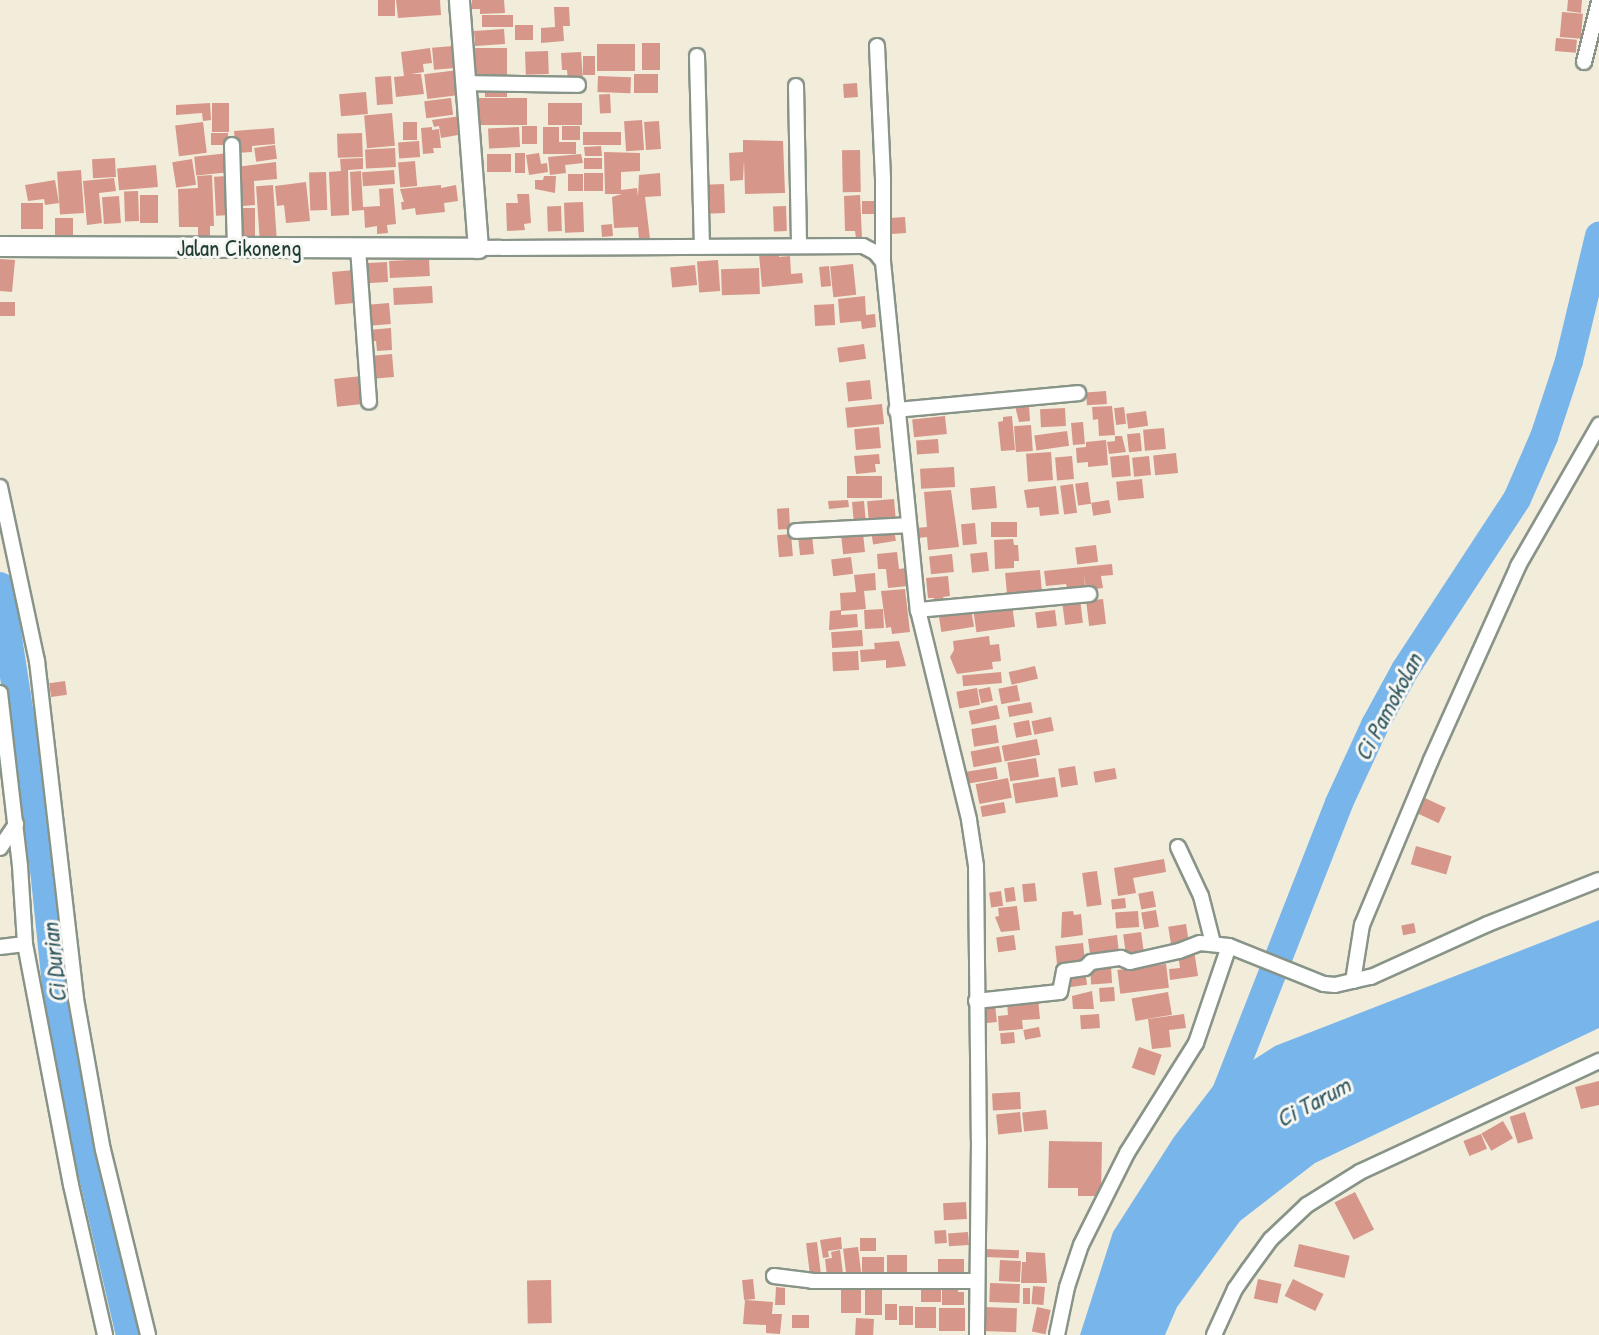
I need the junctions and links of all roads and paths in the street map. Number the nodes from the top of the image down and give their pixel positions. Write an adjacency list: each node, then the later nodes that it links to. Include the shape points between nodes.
1 (459, 0): 6 (street)
2 (1599, 2): 5 (street)
3 (877, 46): 16 (street)
4 (697, 56): 12 (street)
5 (1584, 62)
6 (466, 83): 7 (street); 14 (street)
7 (578, 85)
8 (796, 86): 11 (street)
9 (233, 145): 15 (street)
10 (0, 246): 15 (street, Jalan Cikoneng)
11 (799, 246): 12 (street); 16 (street, via 863,246)
12 (702, 247): 14 (street)
13 (358, 248): 14 (street, Jalan Cikoneng); 15 (street, Jalan Cikoneng); 18 (street)
14 (478, 248)
15 (235, 249)
16 (883, 262): 19 (street)
17 (1078, 393): 19 (street)
18 (369, 402)
19 (896, 410): 22 (street)
20 (1599, 425): 35 (street, via 1518,566 1431,760 1362,925)
21 (0, 487): 41 (street, via 37,661 76,999 103,1150)
22 (909, 525): 23 (street); 25 (street)
23 (796, 531)
24 (1089, 594): 25 (street)
25 (918, 610): 36 (street, via 976,866)
26 (0, 693): 27 (street)
27 (16, 824): 29 (street); 32 (street)
28 (1178, 847): 31 (street, via 1201,896)
29 (0, 848)
30 (1599, 880): 35 (street)
31 (1213, 943): 33 (street); 36 (street, via 1130,962 1121,958 1091,962 1085,968 1064,971 1060,992)
32 (25, 944): 34 (street); 40 (street)
33 (1229, 946): 35 (street, via 1324,984); 43 (street, via 1196,1043 1127,1153 1081,1245)
34 (0, 947)
35 (1353, 982)
36 (976, 1001): 39 (street)
37 (1599, 1061): 44 (street, via 1360,1172 1307,1205 1256,1259)
38 (774, 1276): 39 (street, via 812,1281)
39 (976, 1281): 42 (street)
40 (105, 1335)
41 (148, 1335)
42 (976, 1335)
43 (1057, 1335)
44 (1214, 1335)

